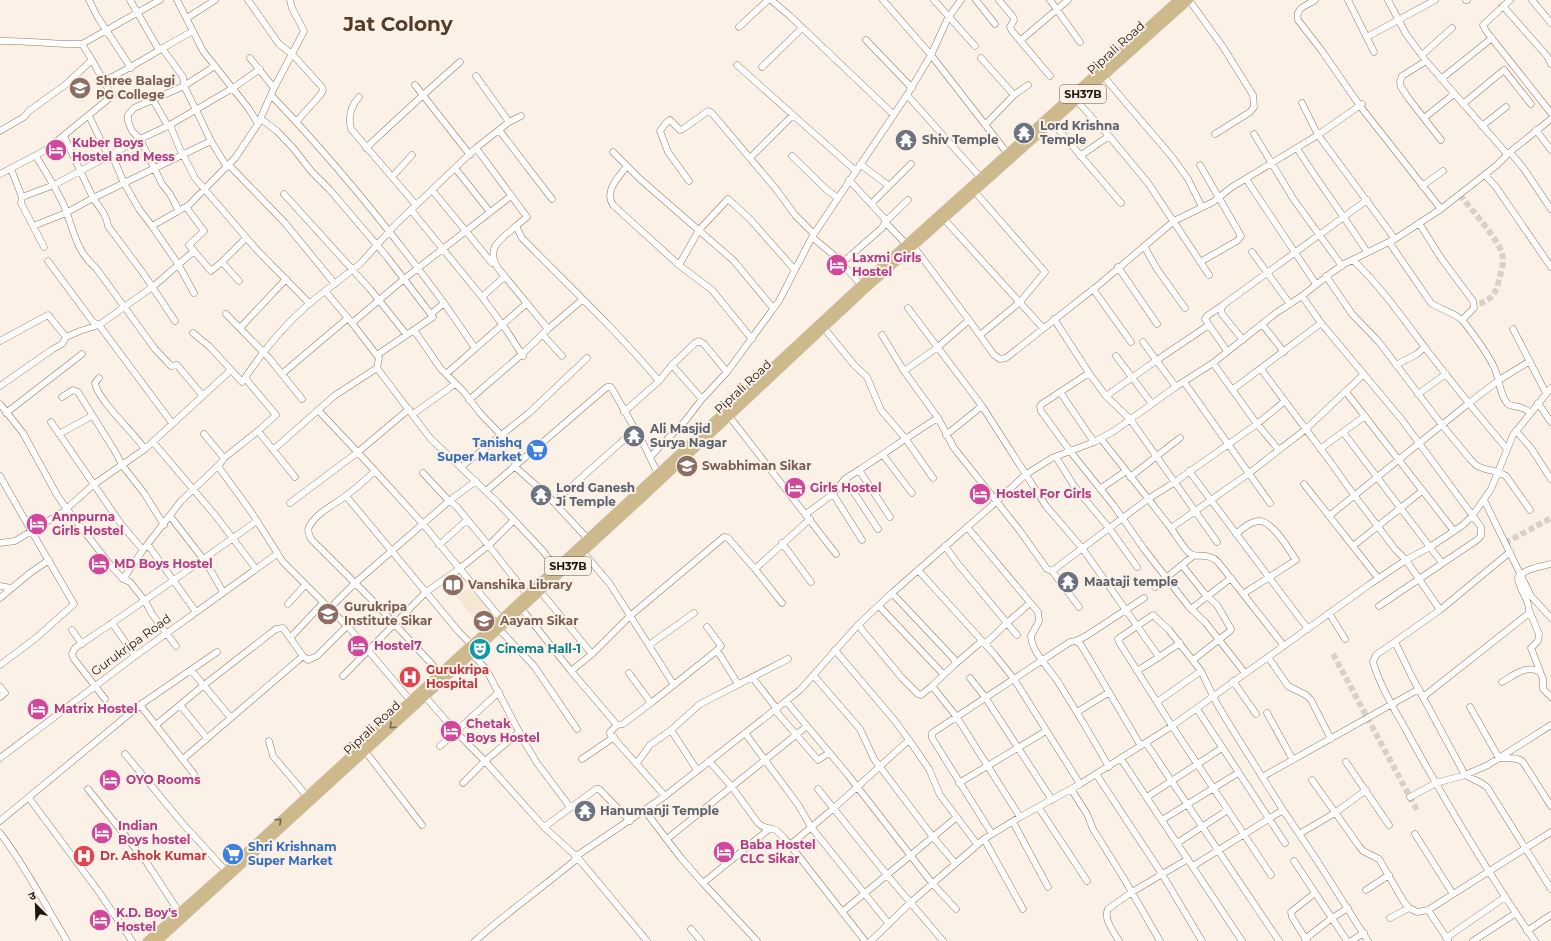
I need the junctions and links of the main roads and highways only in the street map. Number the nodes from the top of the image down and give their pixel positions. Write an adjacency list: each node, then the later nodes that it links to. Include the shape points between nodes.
1 (1178, 0): 3 (main road, via 981,178)
2 (1189, 0): 3 (main road, Piprali Road / SH37B, via 975,192)
3 (910, 246): 4 (main road, Piprali Road / SH37B, via 583,552); 4 (main road, via 861,285 471,644 440,673)
4 (423, 694): 5 (main road, one-way to 4, via 410,700); 6 (main road, Piprali Road / SH37B, one-way to 6, via 365,752)
5 (147, 941)
6 (158, 941)

